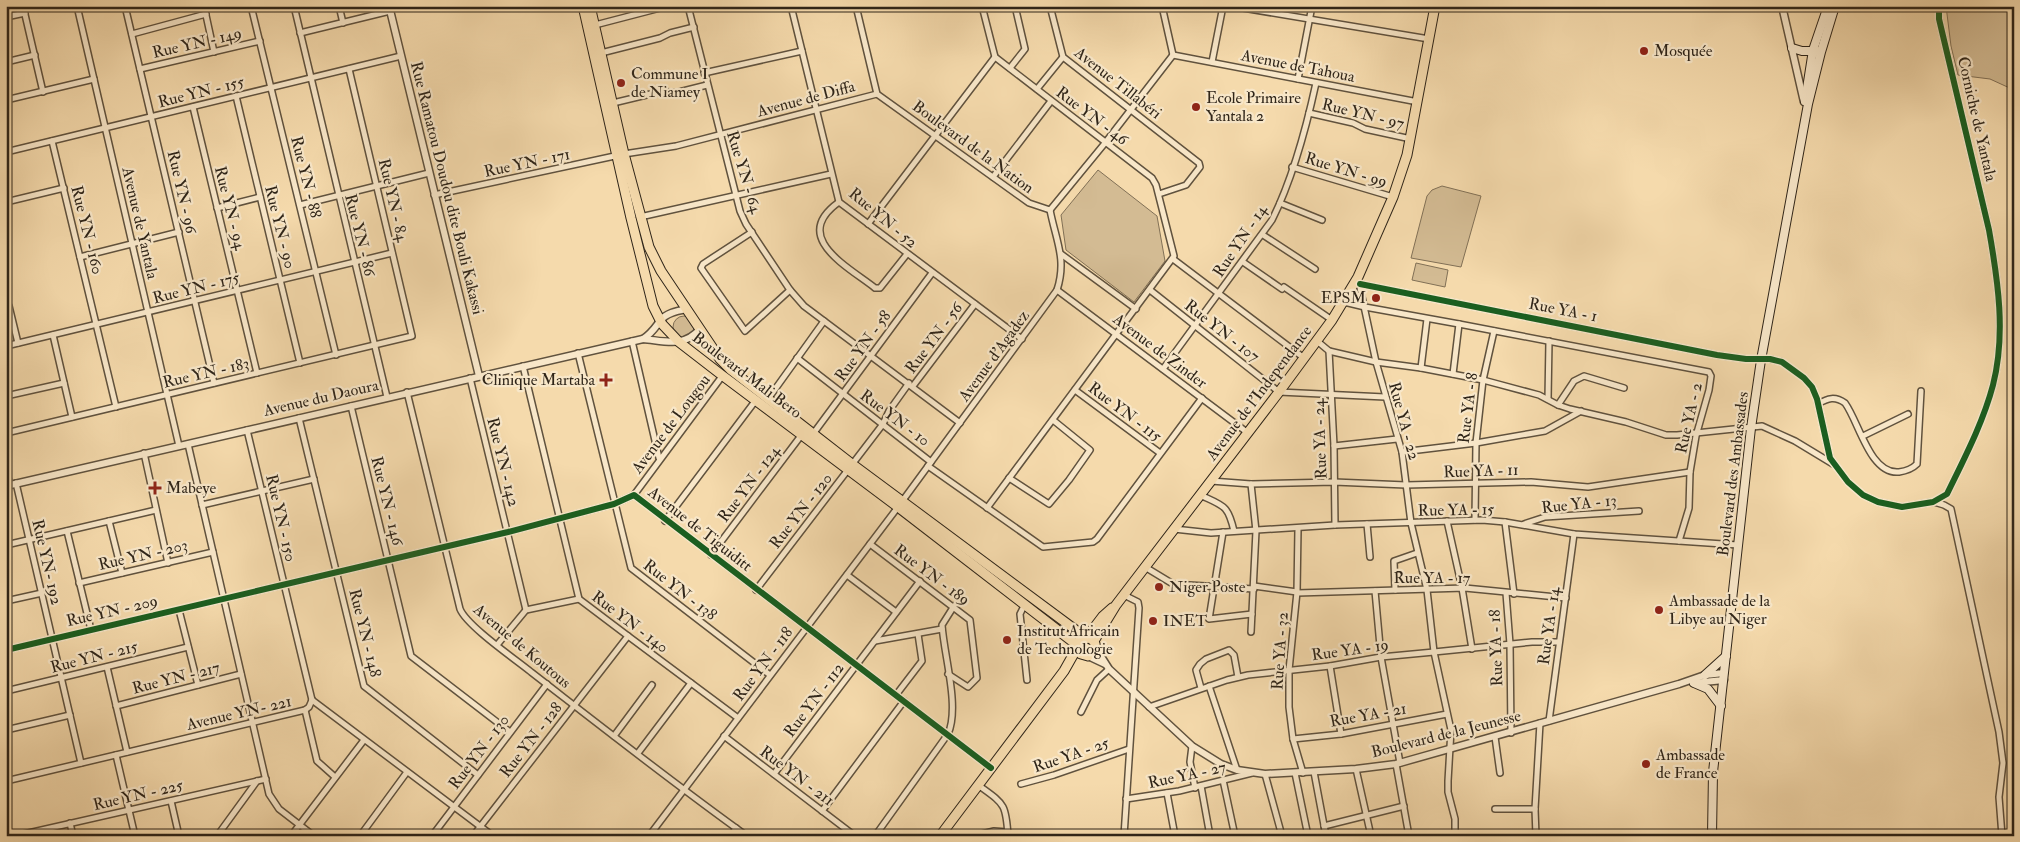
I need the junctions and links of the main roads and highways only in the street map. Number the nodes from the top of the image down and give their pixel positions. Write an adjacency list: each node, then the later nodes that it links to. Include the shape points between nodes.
1 (582, 6): 7 (main road, Boulevard Mali Bero)
2 (590, 6): 7 (main road, Boulevard Mali Bero, via 613,104)
3 (1436, 6): 10 (main road, Avenue de l'Independance, via 1411,139 1359,280 1279,392)
4 (1831, 8): 6 (main road, Boulevard des Ambassades)
5 (1792, 48): 6 (main road)
6 (1817, 51): 12 (main road, Boulevard des Ambassades, via 1761,360)
7 (621, 155): 8 (main road, Boulevard Mali Bero, via 652,253 717,356); 8 (main road, Boulevard Mali Bero, via 650,294 660,321 679,342 723,376)
8 (761, 398): 9 (main road, Boulevard Mali Bero)
9 (1028, 601): 10 (main road, Boulevard Mali Bero); 11 (main road, Boulevard Mali Bero)
10 (1090, 641): 11 (main road, via 1079,641); 11 (main road, via 1093,653)
11 (1082, 651): 16 (main road)
12 (1726, 656): 13 (main road); 15 (main road, Boulevard des Ambassades)
13 (1705, 675)
14 (1694, 683): 15 (main road, via 1708,689)
15 (1721, 706): 17 (main road, Boulevard des Ambassades)
16 (941, 835)
17 (1712, 836)

